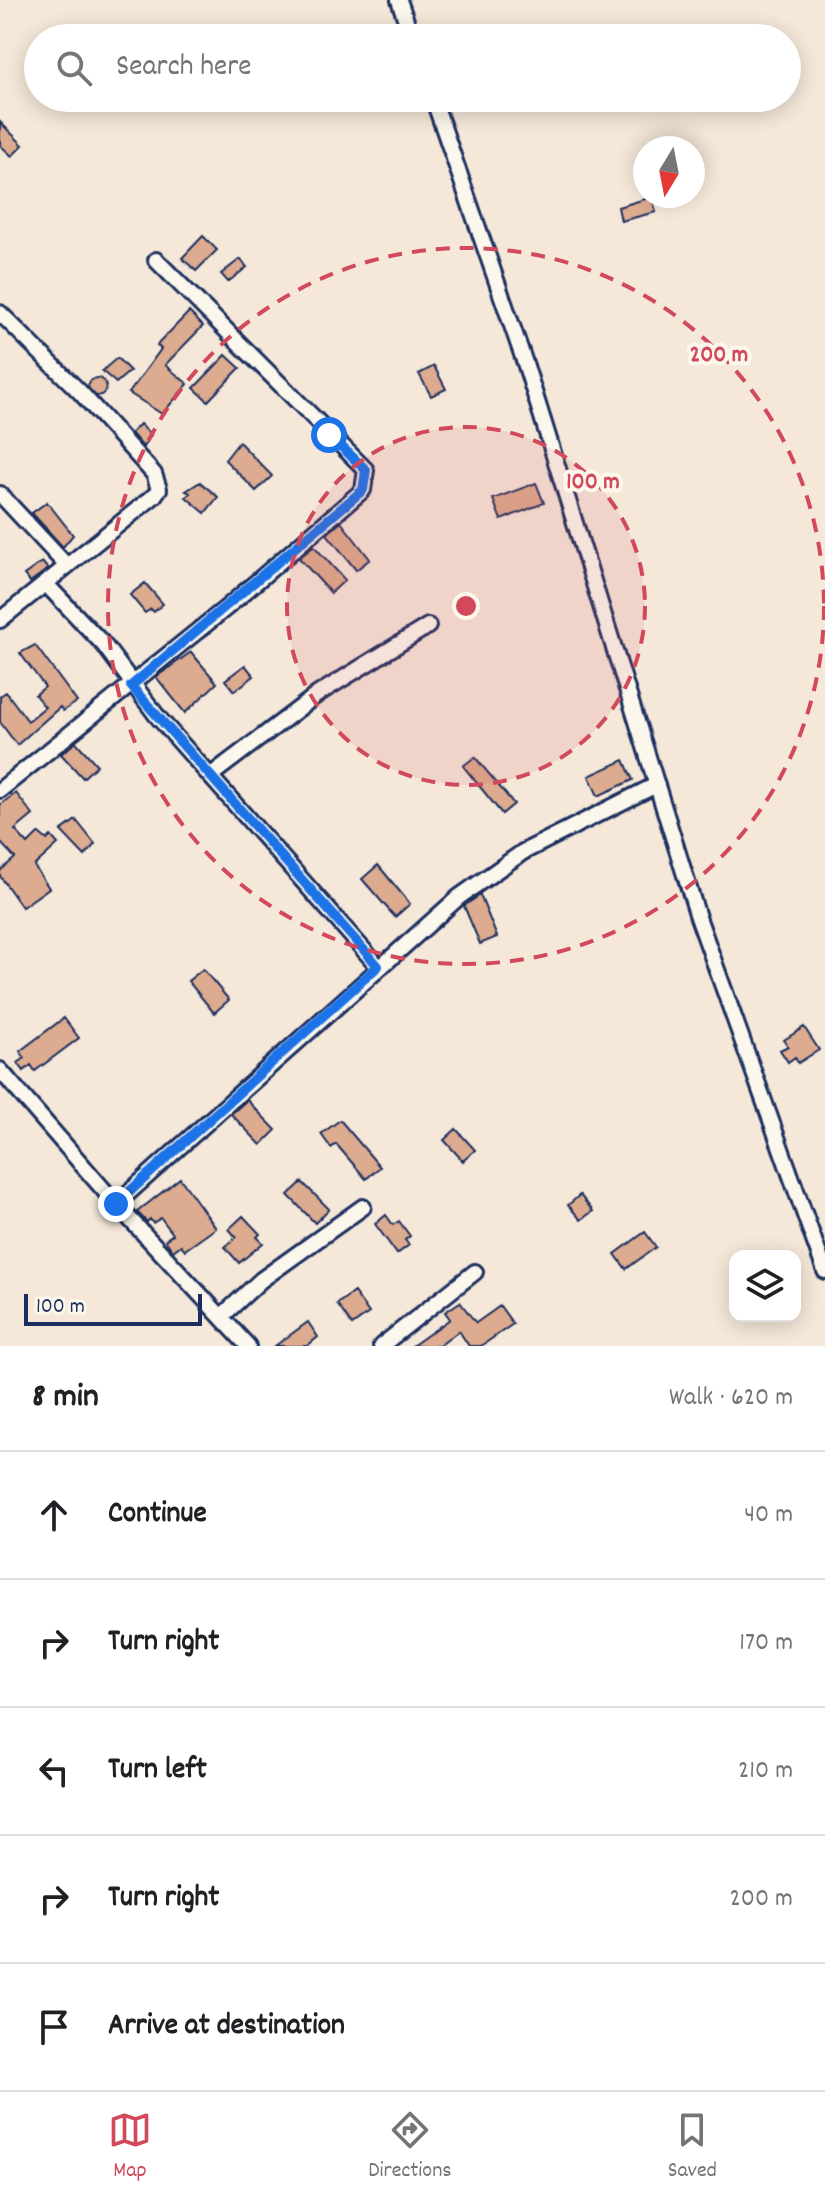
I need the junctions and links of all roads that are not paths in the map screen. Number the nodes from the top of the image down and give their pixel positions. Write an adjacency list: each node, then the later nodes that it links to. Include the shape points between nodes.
1 (399, 0): 2 (street)
2 (407, 24)
3 (438, 112): 13 (street, via 526,366)
4 (156, 260): 11 (street, via 368,477 354,498)
5 (0, 313): 7 (street, via 158,479 154,496)
6 (0, 494): 7 (street)
7 (67, 566): 8 (street)
8 (45, 583): 9 (street); 11 (street, via 104,645)
9 (0, 620)
10 (428, 626): 12 (street, via 318,694)
11 (131, 686): 12 (street); 14 (street)
12 (210, 776): 15 (street)
13 (654, 786): 15 (street, via 523,852 459,897); 19 (street)
14 (0, 790)
15 (378, 966): 17 (street)
16 (0, 1070): 17 (street)
17 (116, 1204): 21 (street)
18 (363, 1207): 21 (street, via 261,1280)
19 (825, 1271)
20 (475, 1272): 23 (street)
21 (221, 1317): 22 (street)
22 (248, 1346)
23 (381, 1346)

